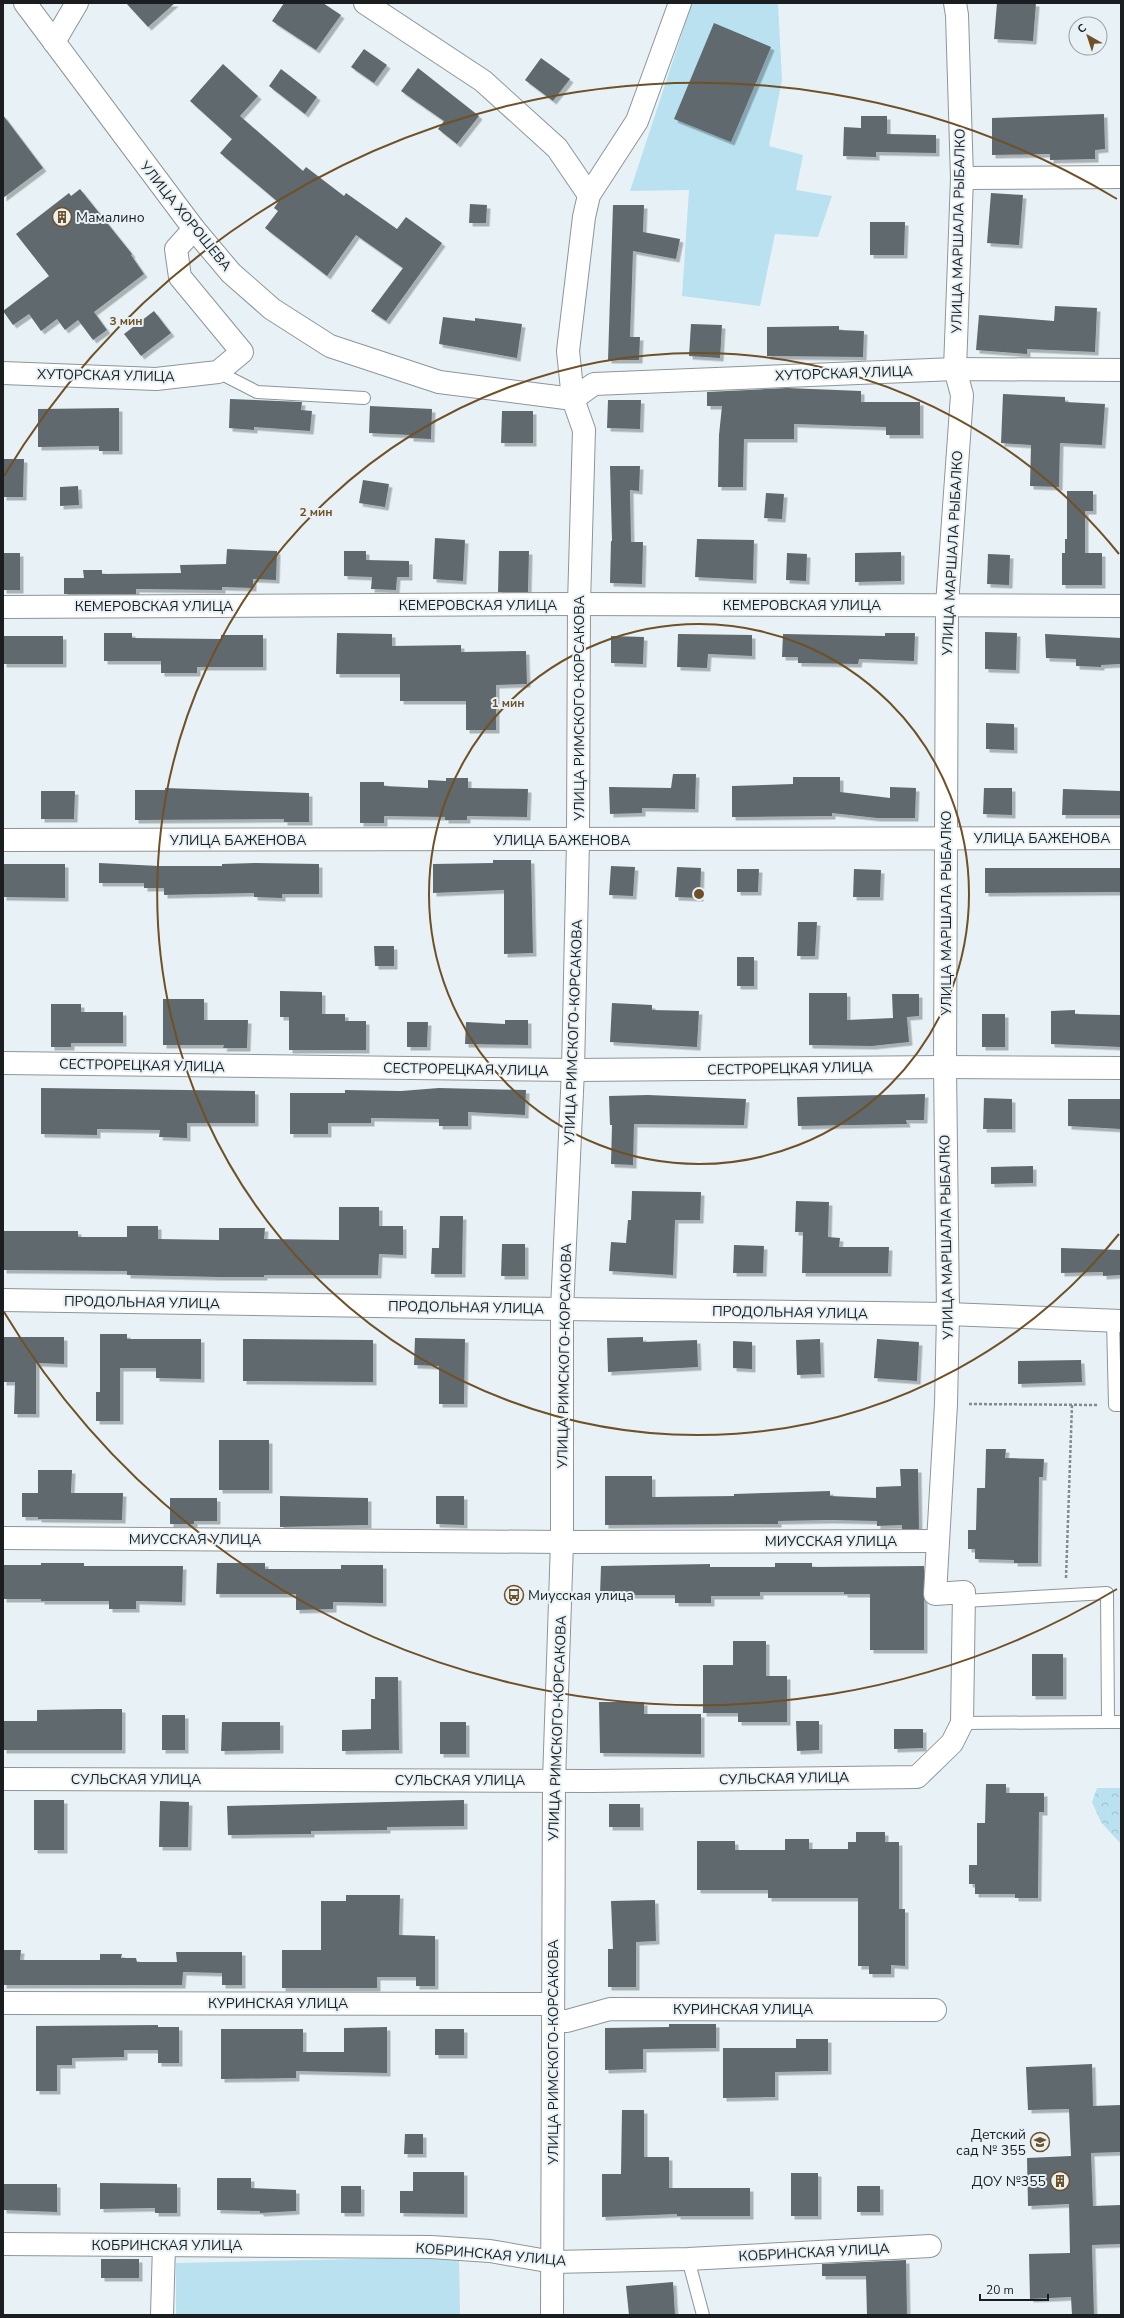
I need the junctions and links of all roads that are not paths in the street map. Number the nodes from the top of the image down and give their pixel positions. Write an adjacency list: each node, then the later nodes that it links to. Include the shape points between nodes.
1 (25, 3): 6 (street, УЛИЦА ХОРОШЕВА)
2 (77, 3): 6 (street)
3 (365, 3): 9 (street, via 483,81 557,148)
4 (680, 3): 9 (street, УЛИЦА РИМСКОГО-КОРСАКОВА, via 637,121)
5 (955, 3): 8 (street, УЛИЦА МАРШАЛА РЫБАЛКО)
6 (54, 42): 10 (street, УЛИЦА ХОРОШЕВА)
7 (1121, 177): 8 (street)
8 (962, 178): 11 (street, УЛИЦА МАРШАЛА РЫБАЛКО)
9 (589, 195): 16 (street, УЛИЦА РИМСКОГО-КОРСАКОВА, via 584,217 568,351)
10 (194, 229): 13 (street, via 176,249 180,277 242,352); 16 (street, УЛИЦА ХОРОШЕВА, via 231,273 272,309 330,346 439,382)
11 (955, 369): 12 (street, ХУТОРСКАЯ УЛИЦА); 16 (street, ХУТОРСКАЯ УЛИЦА, via 594,384); 18 (street, УЛИЦА МАРШАЛА РЫБАЛКО, via 962,395)
12 (1121, 370)
13 (218, 372): 14 (street, ХУТОРСКАЯ УЛИЦА, via 156,379); 15 (lane, via 257,392)
14 (3, 373)
15 (364, 398)
16 (572, 399): 17 (street, УЛИЦА РИМСКОГО-КОРСАКОВА, via 584,430)
17 (579, 604): 18 (street, КЕМЕРОВСКАЯ УЛИЦА); 20 (street, КЕМЕРОВСКАЯ УЛИЦА); 24 (street, УЛИЦА РИМСКОГО-КОРСАКОВА)
18 (947, 605): 19 (street, КЕМЕРОВСКАЯ УЛИЦА); 21 (street, УЛИЦА МАРШАЛА РЫБАЛКО)
19 (1121, 606)
20 (3, 607)
21 (946, 838): 22 (street, УЛИЦА БАЖЕНОВА); 24 (street, УЛИЦА БАЖЕНОВА); 26 (street, УЛИЦА МАРШАЛА РЫБАЛКО)
22 (1121, 838)
23 (3, 840): 24 (street, УЛИЦА БАЖЕНОВА)
24 (578, 840): 28 (street, УЛИЦА РИМСКОГО-КОРСАКОВА)
25 (3, 1064): 28 (street, СЕСТРОРЕЦКАЯ УЛИЦА)
26 (944, 1067): 27 (street, СЕСТРОРЕЦКАЯ УЛИЦА); 28 (street, СЕСТРОРЕЦКАЯ УЛИЦА); 31 (street, УЛИЦА МАРШАЛА РЫБАЛКО)
27 (1121, 1068)
28 (573, 1070): 30 (street, УЛИЦА РИМСКОГО-КОРСАКОВА)
29 (3, 1300): 30 (street, ПРОДОЛЬНАЯ УЛИЦА)
30 (562, 1309): 31 (street, ПРОДОЛЬНАЯ УЛИЦА); 36 (street, УЛИЦА РИМСКОГО-КОРСАКОВА)
31 (948, 1314): 32 (street, ПРОДОЛЬНАЯ УЛИЦА); 35 (street, УЛИЦА МАРШАЛА РЫБАЛКО)
32 (1117, 1321): 33 (lane)
33 (1118, 1405)
34 (3, 1538): 36 (street, МИУССКАЯ УЛИЦА)
35 (938, 1541): 36 (street, МИУССКАЯ УЛИЦА); 37 (street, УЛИЦА МАРШАЛА РЫБАЛКО, via 935,1594 964,1592)
36 (562, 1542): 42 (street, УЛИЦА РИМСКОГО-КОРСАКОВА)
37 (964, 1601): 38 (lane, via 1107,1593); 40 (street)
38 (1108, 1722): 39 (lane); 40 (lane)
39 (1121, 1722)
40 (962, 1723): 42 (street, СУЛЬСКАЯ УЛИЦА, via 952,1742 917,1777)
41 (3, 1779): 42 (street, СУЛЬСКАЯ УЛИЦА)
42 (554, 1781): 45 (street, УЛИЦА РИМСКОГО-КОРСАКОВА)
43 (3, 2003): 45 (street, КУРИНСКАЯ УЛИЦА)
44 (935, 2010): 45 (street, КУРИНСКАЯ УЛИЦА, via 610,2009 567,2021)
45 (553, 2012): 50 (street, УЛИЦА РИМСКОГО-КОРСАКОВА)
46 (3, 2244): 47 (street, КОБРИНСКАЯ УЛИЦА)
47 (164, 2245): 50 (street, КОБРИНСКАЯ УЛИЦА, via 431,2247 490,2251); 51 (street)
48 (930, 2246): 49 (street, КОБРИНСКАЯ УЛИЦА)
49 (688, 2259): 50 (street, КОБРИНСКАЯ УЛИЦА); 53 (lane)
50 (553, 2262): 52 (street, УЛИЦА РИМСКОГО-КОРСАКОВА)
51 (162, 2315)
52 (552, 2315)
53 (703, 2315)

